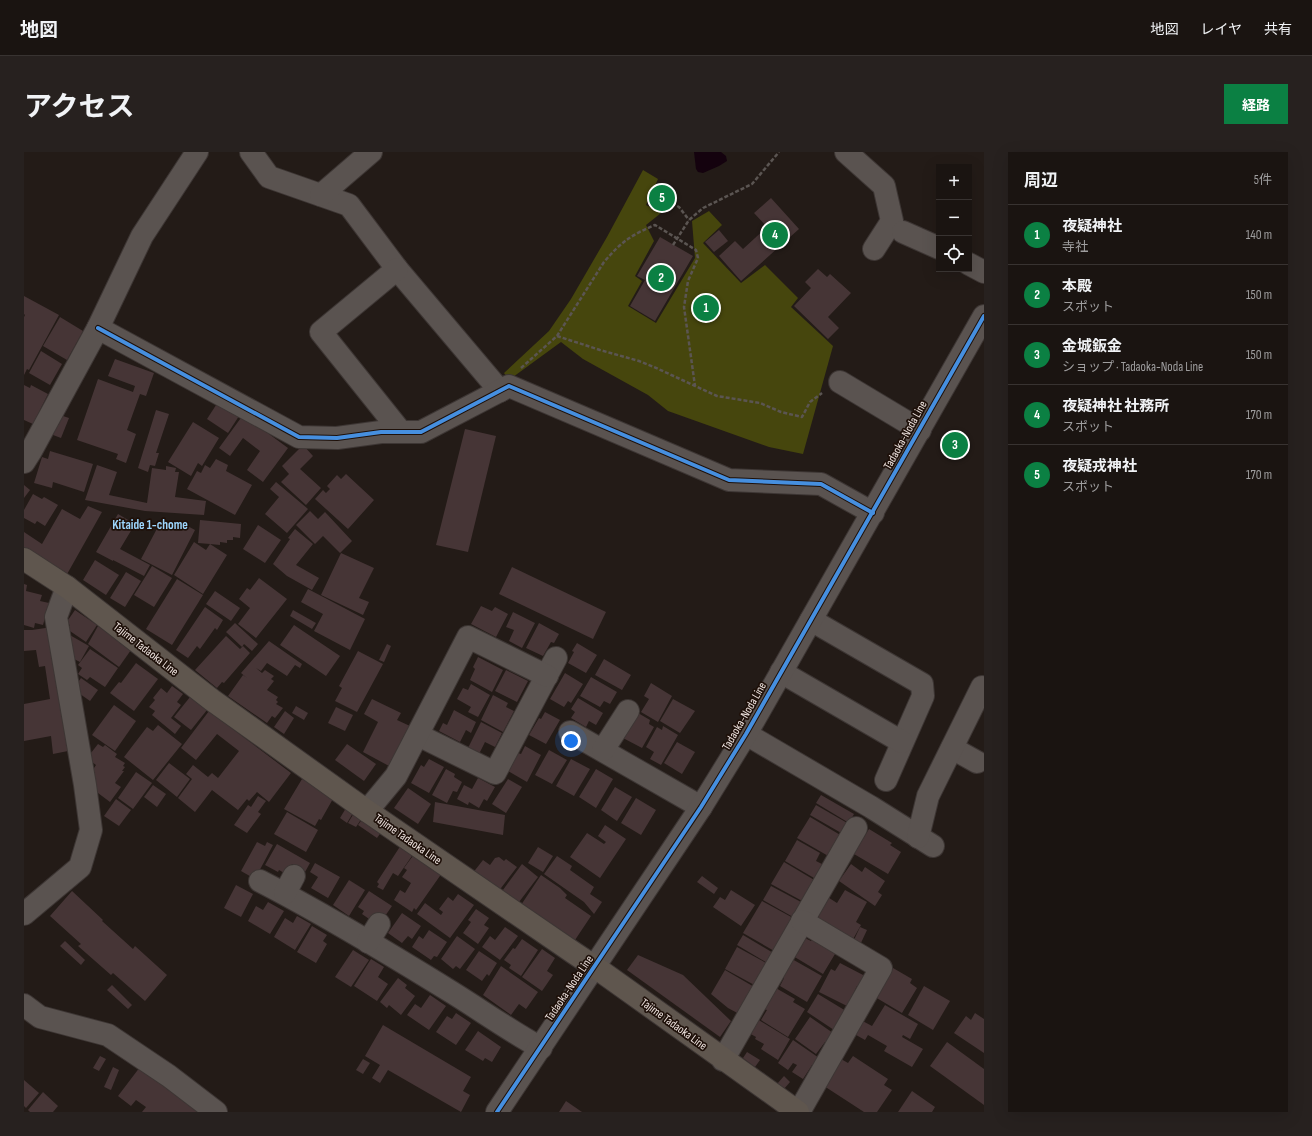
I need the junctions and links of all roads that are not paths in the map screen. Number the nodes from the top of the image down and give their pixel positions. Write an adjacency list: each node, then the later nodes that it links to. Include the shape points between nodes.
1 (197, 152): 13 (street, via 142,236)
2 (251, 152): 5 (street, via 269,177)
3 (371, 152): 5 (street)
4 (846, 152): 8 (street, via 884,186 892,220)
5 (321, 195): 10 (street, via 349,205)
6 (903, 232): 7 (street)
7 (936, 247)
8 (874, 249)
9 (972, 266): 11 (street)
10 (397, 269): 15 (street); 17 (street, via 322,332)
11 (984, 272)
12 (984, 316): 16 (street, Tadaoka-Noda Line)
13 (98, 328): 17 (street, via 299,438 337,438); 18 (street)
14 (840, 382): 16 (street)
15 (500, 391): 17 (street, via 422,432); 19 (street, via 509,386 729,480 821,484)
16 (920, 430): 19 (street, Tadaoka-Noda Line)
17 (401, 432)
18 (24, 462)
19 (873, 513): 22 (street, Tadaoka-Noda Line)
20 (27, 563): 21 (main road, Tajime Tadaoka Line)
21 (67, 588): 35 (main road, Tajime Tadaoka Line, via 212,700); 38 (street, via 56,617 91,830 80,867)
22 (811, 620): 23 (street, Tadaoka-Noda Line); 29 (street, via 922,684 922,696)
23 (781, 672): 27 (street, Tadaoka-Noda Line); 29 (street)
24 (982, 687): 30 (street)
25 (628, 711): 31 (street)
26 (570, 732): 31 (street)
27 (746, 734): 30 (street, via 925,841 928,796); 34 (street, Tadaoka-Noda Line)
28 (418, 735): 28 (street, via 468,637 552,667 495,773); 35 (street, via 396,776)
29 (902, 742): 33 (street)
30 (952, 748): 32 (street)
31 (603, 750): 34 (street)
32 (977, 762)
33 (886, 780)
34 (701, 807): 40 (street, Tadaoka-Noda Line)
35 (367, 810): 40 (main road, Tajime Tadaoka Line)
36 (856, 828): 39 (street)
37 (260, 881): 42 (street, via 290,885 374,933 458,986 518,1036)
38 (24, 914)
39 (802, 922): 43 (street); 46 (street, via 881,968)
40 (595, 967): 42 (street, Tadaoka-Noda Line); 43 (main road, Tajime Tadaoka Line)
41 (24, 1005): 44 (street, via 40,1017 108,1035 169,1076)
42 (541, 1048): 45 (street, Tadaoka-Noda Line)
43 (723, 1060): 46 (main road, Tajime Tadaoka Line)
44 (216, 1112)
45 (497, 1112)
46 (798, 1112)

